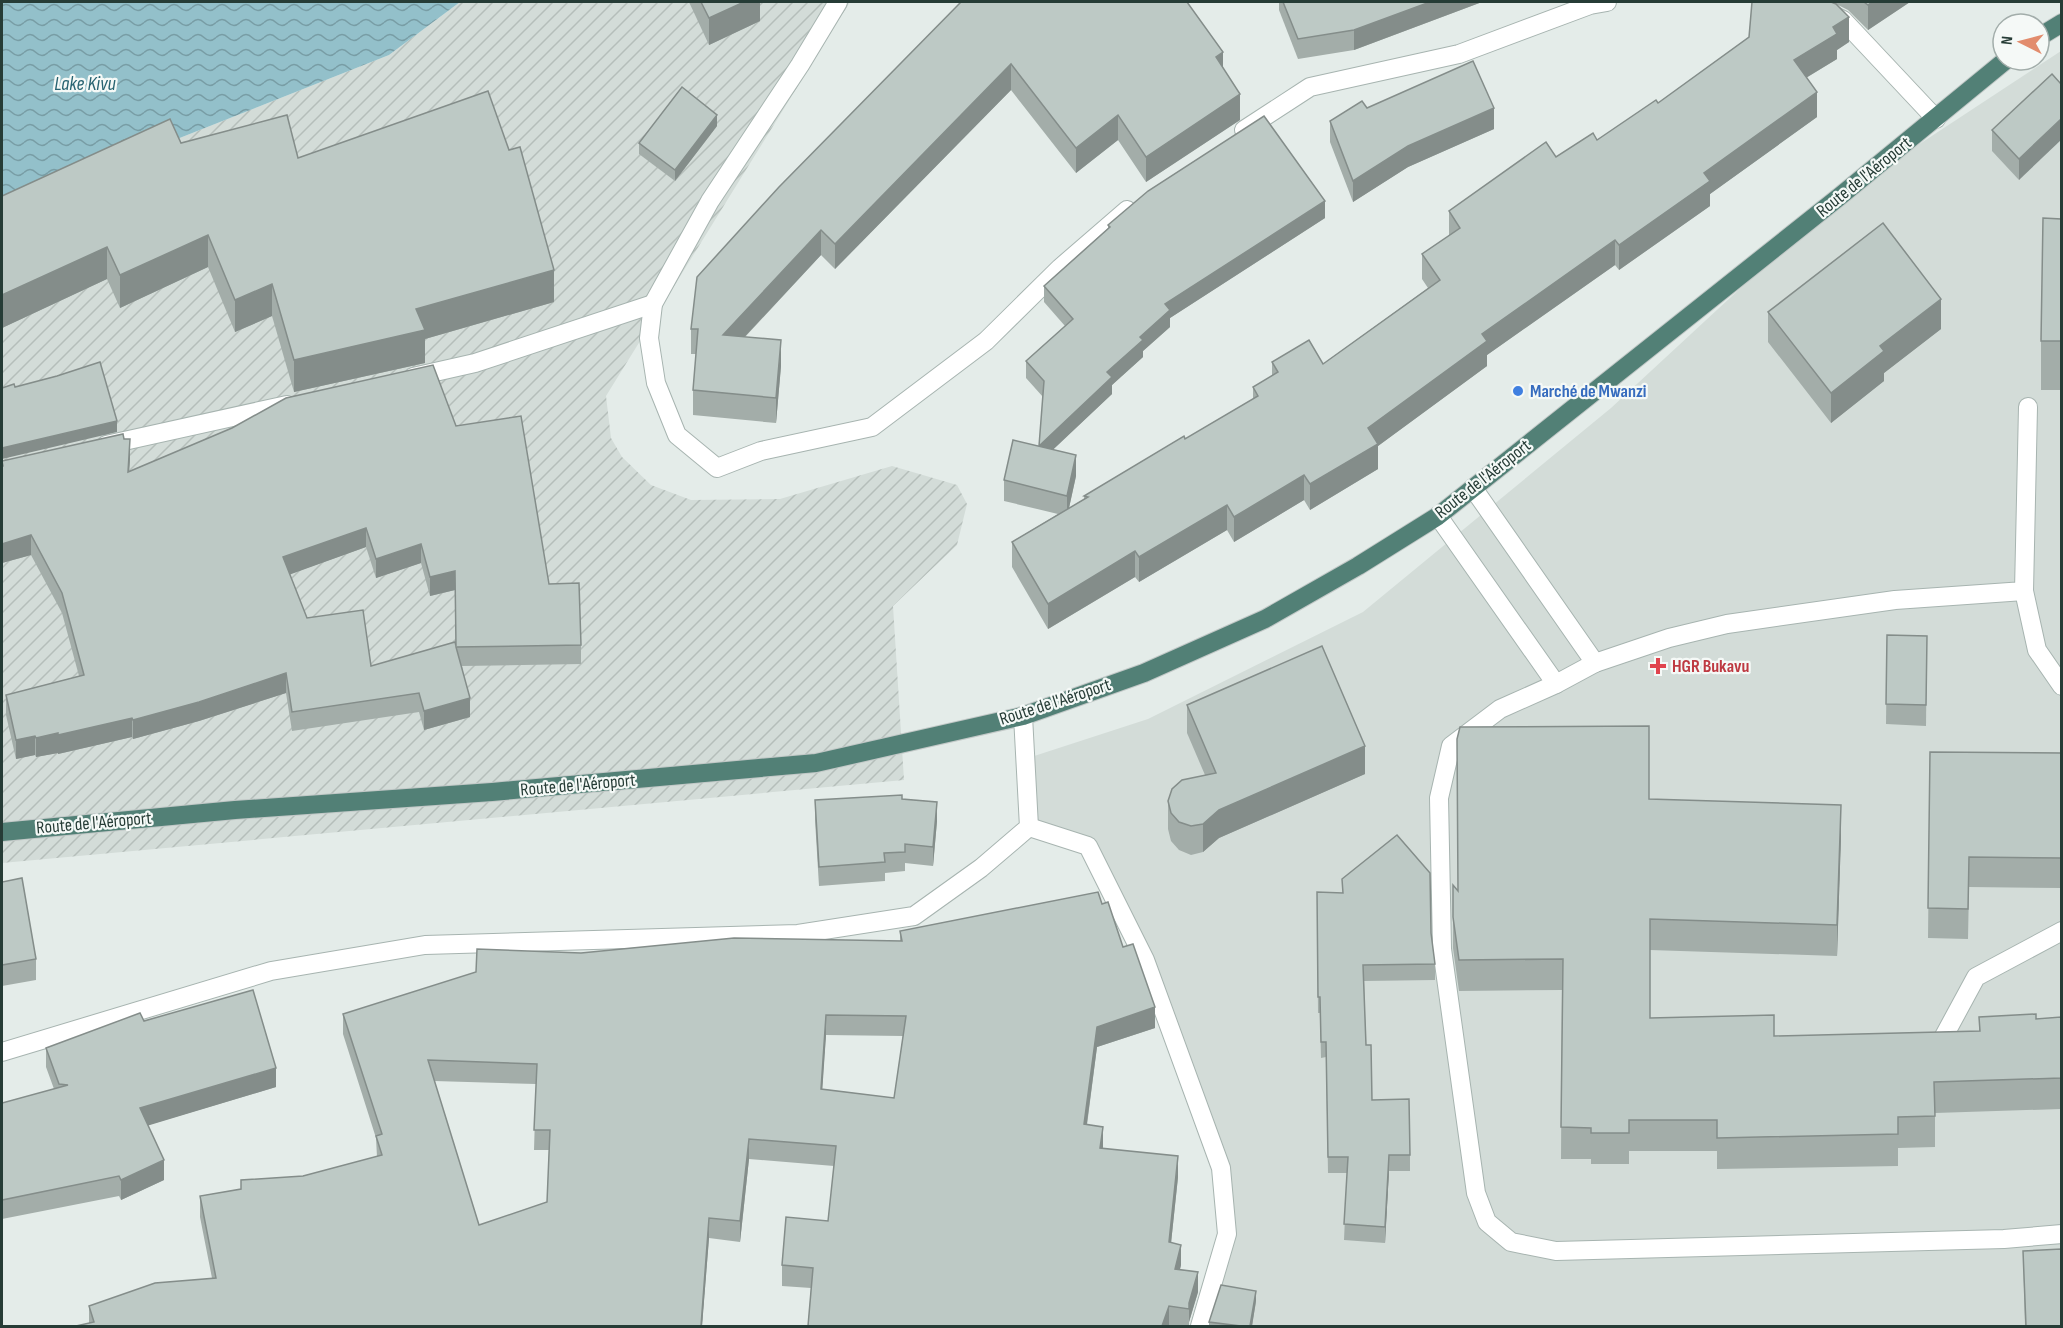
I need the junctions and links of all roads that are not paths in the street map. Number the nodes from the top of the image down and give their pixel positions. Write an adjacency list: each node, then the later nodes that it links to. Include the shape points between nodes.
1 (838, 2): 8 (street, via 710,201)
2 (1607, 2): 6 (street, via 1459,54 1310,87)
3 (1806, 2): 5 (street, via 1843,20)
4 (1992, 72): 5 (highway, Route de l'Aéroport)
5 (1936, 118): 13 (highway, Route de l'Aéroport)
6 (1231, 139)
7 (1141, 199): 8 (street, via 1060,268 986,341 872,427 761,451 717,468 677,435 656,383 649,338)
8 (652, 304): 9 (street, via 475,363)
9 (394, 381)
10 (302, 402): 12 (street)
11 (2028, 407): 15 (street)
12 (94, 448)
13 (1473, 488): 14 (highway, Route de l'Aéroport); 16 (street)
14 (1438, 516): 17 (street); 19 (highway, Route de l'Aéroport, via 1265,619 1144,673)
15 (2024, 591): 16 (street, via 1895,600 1727,624 1669,638); 18 (street, via 2037,650)
16 (1595, 663): 17 (street)
17 (1556, 684): 25 (street, via 1500,709 1450,746 1439,798 1442,949 1476,1193 1487,1222 1511,1242 1556,1251 2004,1239)
18 (2061, 686)
19 (1023, 716): 20 (street); 21 (highway, Route de l'Aéroport, via 816,763)
20 (1029, 828): 24 (street, via 914,916 798,934 425,945 271,971); 26 (street, via 1088,846 1145,960 1221,1168 1227,1234)
21 (2, 832)
22 (2061, 931): 23 (street, via 1976,977)
23 (1937, 1049)
24 (2, 1052)
25 (2061, 1234)
26 (1200, 1326)

